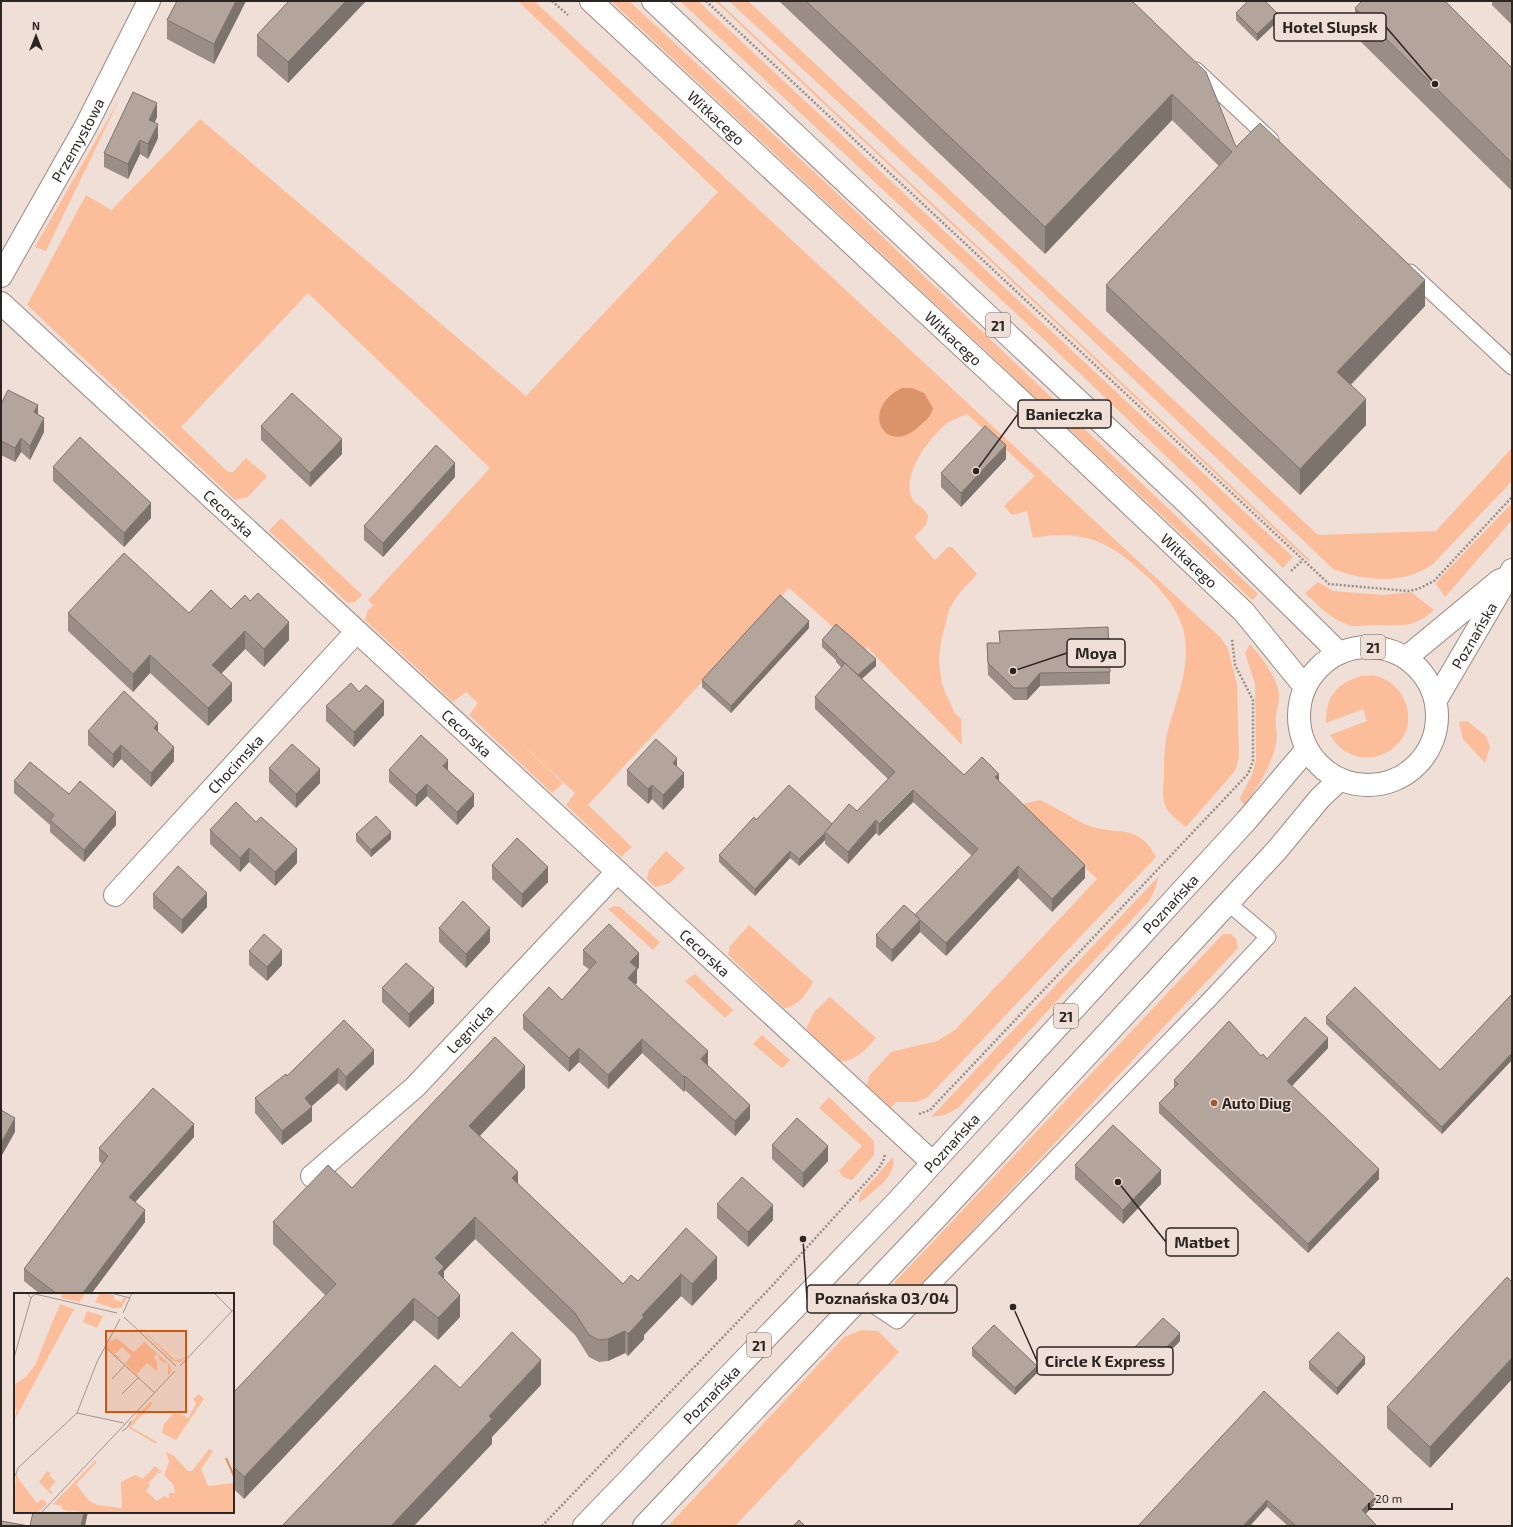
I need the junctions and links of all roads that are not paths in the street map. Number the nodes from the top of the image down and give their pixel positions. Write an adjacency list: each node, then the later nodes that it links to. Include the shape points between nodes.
1 (149, 1): 7 (main road, Przemysłowa, via 86,126)
2 (590, 1): 14 (main road, Witkacego, via 959,343 1244,612)
3 (653, 1): 12 (main road, 21, via 1187,503)
4 (1186, 61): 5 (lane)
5 (1279, 148)
6 (1401, 262): 9 (lane)
7 (1, 276)
8 (1, 303): 11 (main road, Cecorska)
9 (1512, 367)
10 (1512, 570): 13 (main road, Poznańska); 15 (main road, Poznańska)
11 (356, 632): 18 (main road, Cecorska); 19 (main road, Chocimska)
12 (1339, 652): 13 (main road, 21, via 1361,646 1385,648); 14 (main road, via 1319,667)
13 (1406, 657): 15 (main road, 21, via 1420,669 1430,683)
14 (1305, 687): 16 (main road, via 1299,708 1300,729)
15 (1436, 700): 17 (main road, 21, via 1437,730 1432,745 1420,762 1404,776 1383,784 1361,786)
16 (1307, 749): 17 (main road, via 1321,767); 21 (main road, Poznańska / 21, via 1246,821)
17 (1339, 780): 20 (main road, via 1320,798)
18 (617, 872): 21 (main road, Cecorska); 22 (main road, Legnicka, via 415,1088)
19 (115, 896)
20 (1228, 903): 23 (main road); 23 (lane, via 1268,937 898,1321)
21 (932, 1162): 24 (main road, Poznańska / 21, via 896,1203)
22 (312, 1176)
23 (860, 1296): 25 (main road)
24 (584, 1526)
25 (644, 1526)

